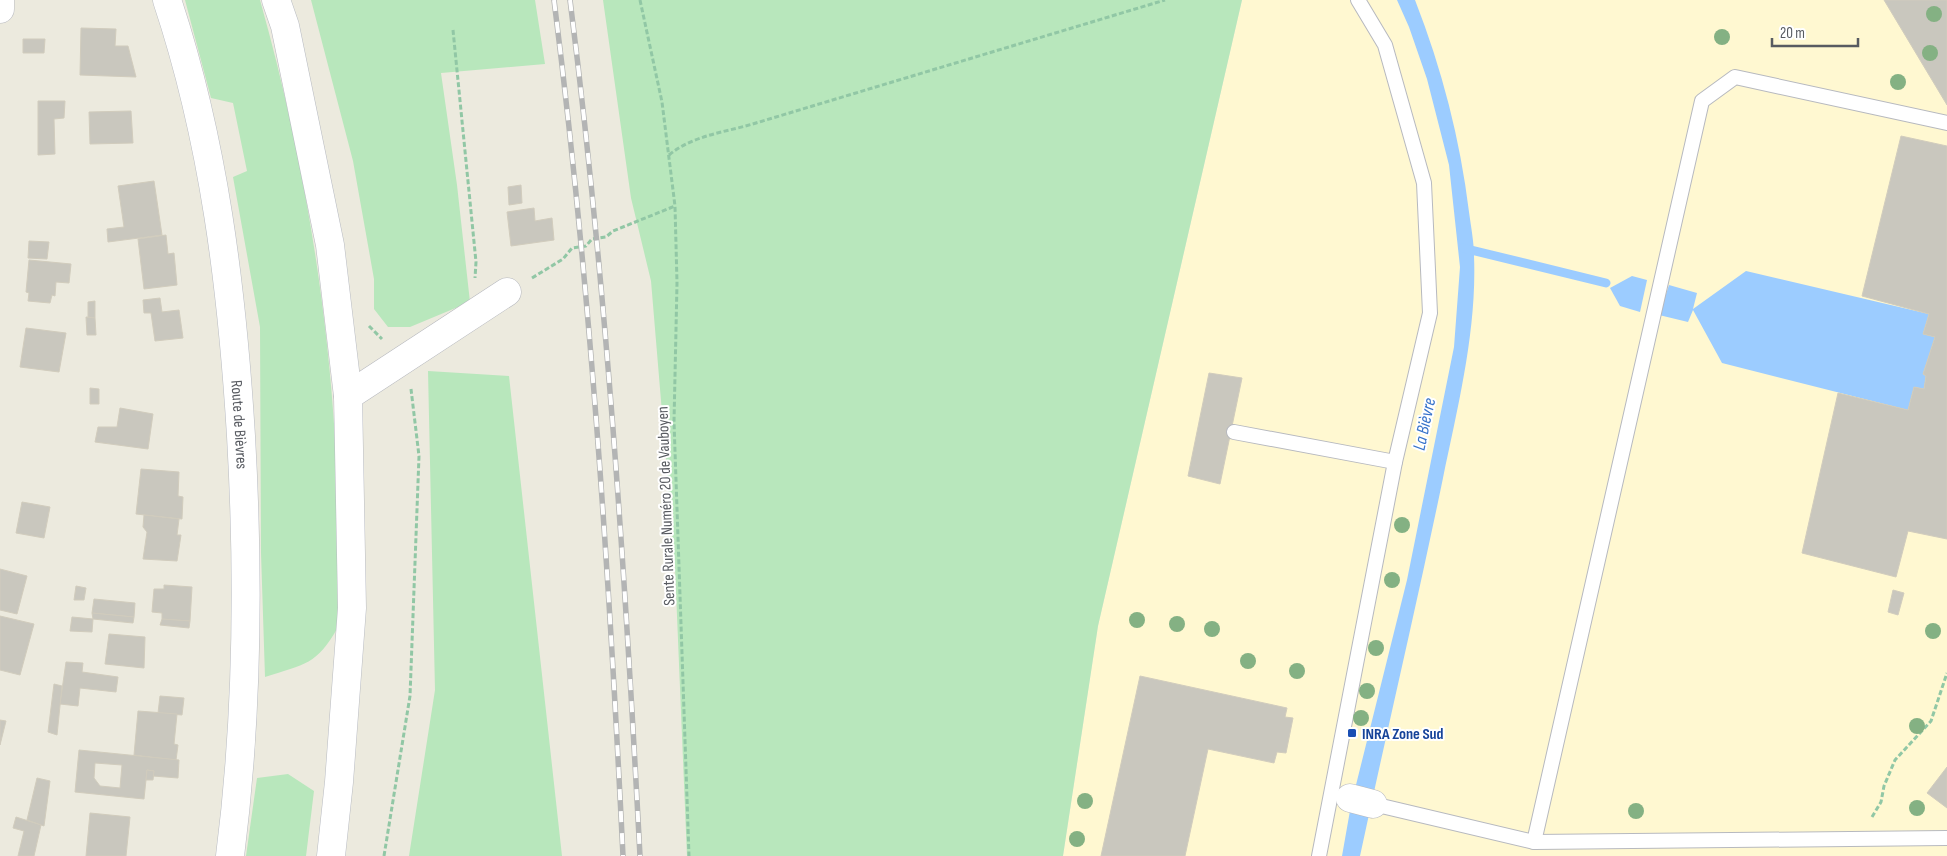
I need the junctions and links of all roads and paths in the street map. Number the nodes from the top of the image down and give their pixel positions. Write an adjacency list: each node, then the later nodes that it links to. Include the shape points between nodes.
1 (0, 0): 7 (street)
2 (167, 0): 23 (street, Route de Bièvres, via 214,187 224,243 237,370 246,522 246,662)
3 (276, 0): 15 (street, via 285,26 330,245)
4 (640, 0): 10 (path, Sente Rurale Numéro 20 de Vauboyen, via 662,102)
5 (1165, 0): 10 (path, via 705,136 677,148)
6 (1358, 0): 17 (lane, via 1385,45 1424,183 1430,314)
7 (0, 9)
8 (453, 30): 13 (path, via 476,262)
9 (1947, 123): 22 (lane, via 1735,77 1702,101)
10 (669, 156): 11 (path, Sente Rurale Numéro 20 de Vauboyen)
11 (675, 206): 12 (path, via 613,231 606,237 592,239 586,246 572,248 563,259); 26 (path, Sente Rurale Numéro 20 de Vauboyen, via 674,422)
12 (507, 292): 13 (street)
13 (474, 314): 14 (street)
14 (408, 357): 15 (street); 25 (path, via 419,456 410,696)
15 (348, 396): 24 (street, via 352,608)
16 (1234, 432): 17 (lane)
17 (1396, 462): 19 (lane)
18 (1947, 672): 21 (path, via 1932,721 1895,760 1886,779 1881,802)
19 (1352, 799): 22 (lane); 27 (lane)
20 (1947, 838): 21 (lane)
21 (1860, 839): 22 (lane)
22 (1534, 842)
23 (230, 856)
24 (331, 856)
25 (384, 856)
26 (689, 856)
27 (1319, 856)

